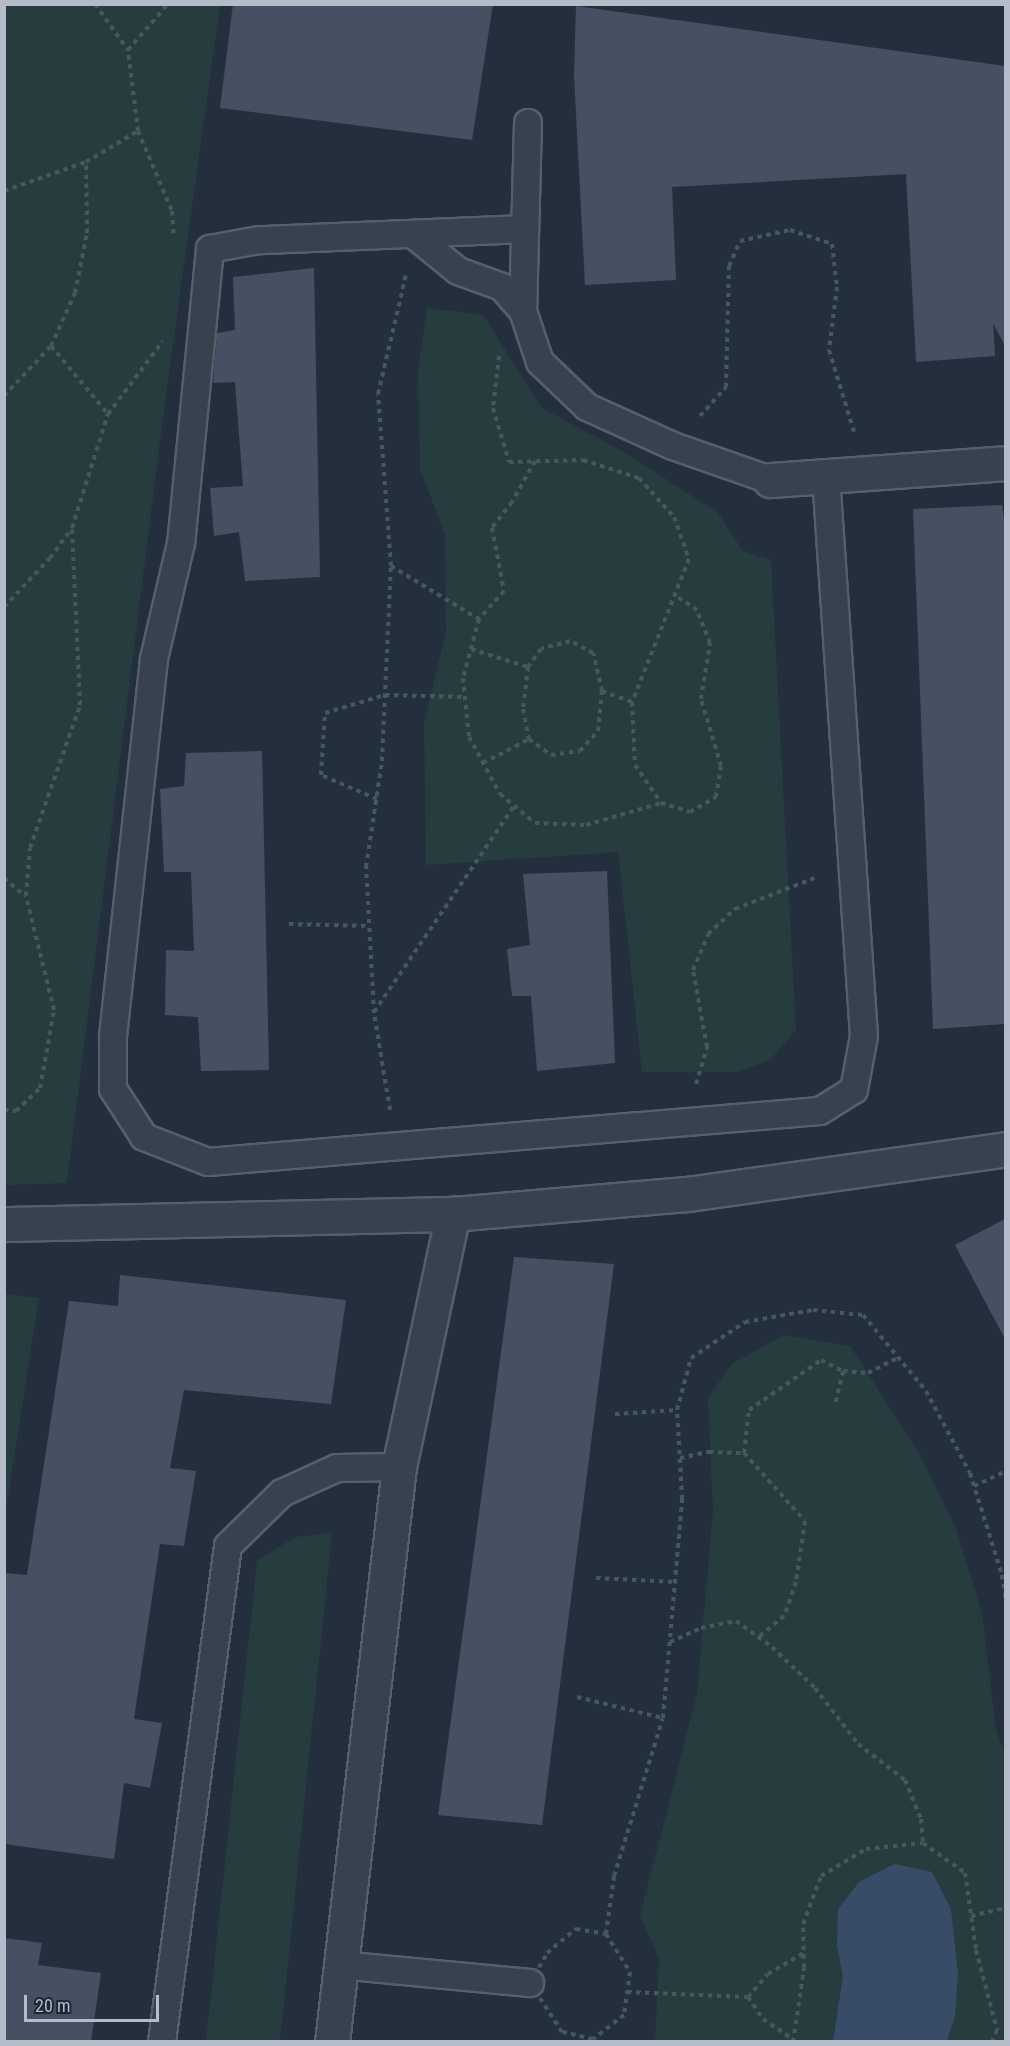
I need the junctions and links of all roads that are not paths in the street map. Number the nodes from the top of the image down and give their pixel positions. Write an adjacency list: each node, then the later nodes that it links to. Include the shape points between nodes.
1 (528, 123): 2 (lane)
2 (525, 229): 3 (lane); 4 (lane)
3 (415, 236): 4 (lane, via 458,271 502,287); 6 (lane, via 259,240 210,249 181,543 154,659 113,1038 113,1089 144,1137 208,1162 820,1111 854,1090 864,1036)
4 (526, 322): 7 (lane, via 540,362 587,407 673,446)
5 (1005, 463): 6 (street)
6 (826, 476): 7 (street)
7 (770, 480)
8 (1005, 1149): 9 (street, via 687,1194)
9 (453, 1214): 10 (street); 11 (street)
10 (4, 1224)
11 (399, 1467): 12 (street); 14 (lane, via 337,1468 282,1493 228,1546)
12 (339, 1965): 13 (lane); 15 (street)
13 (530, 1983)
14 (162, 2042)
15 (332, 2042)

